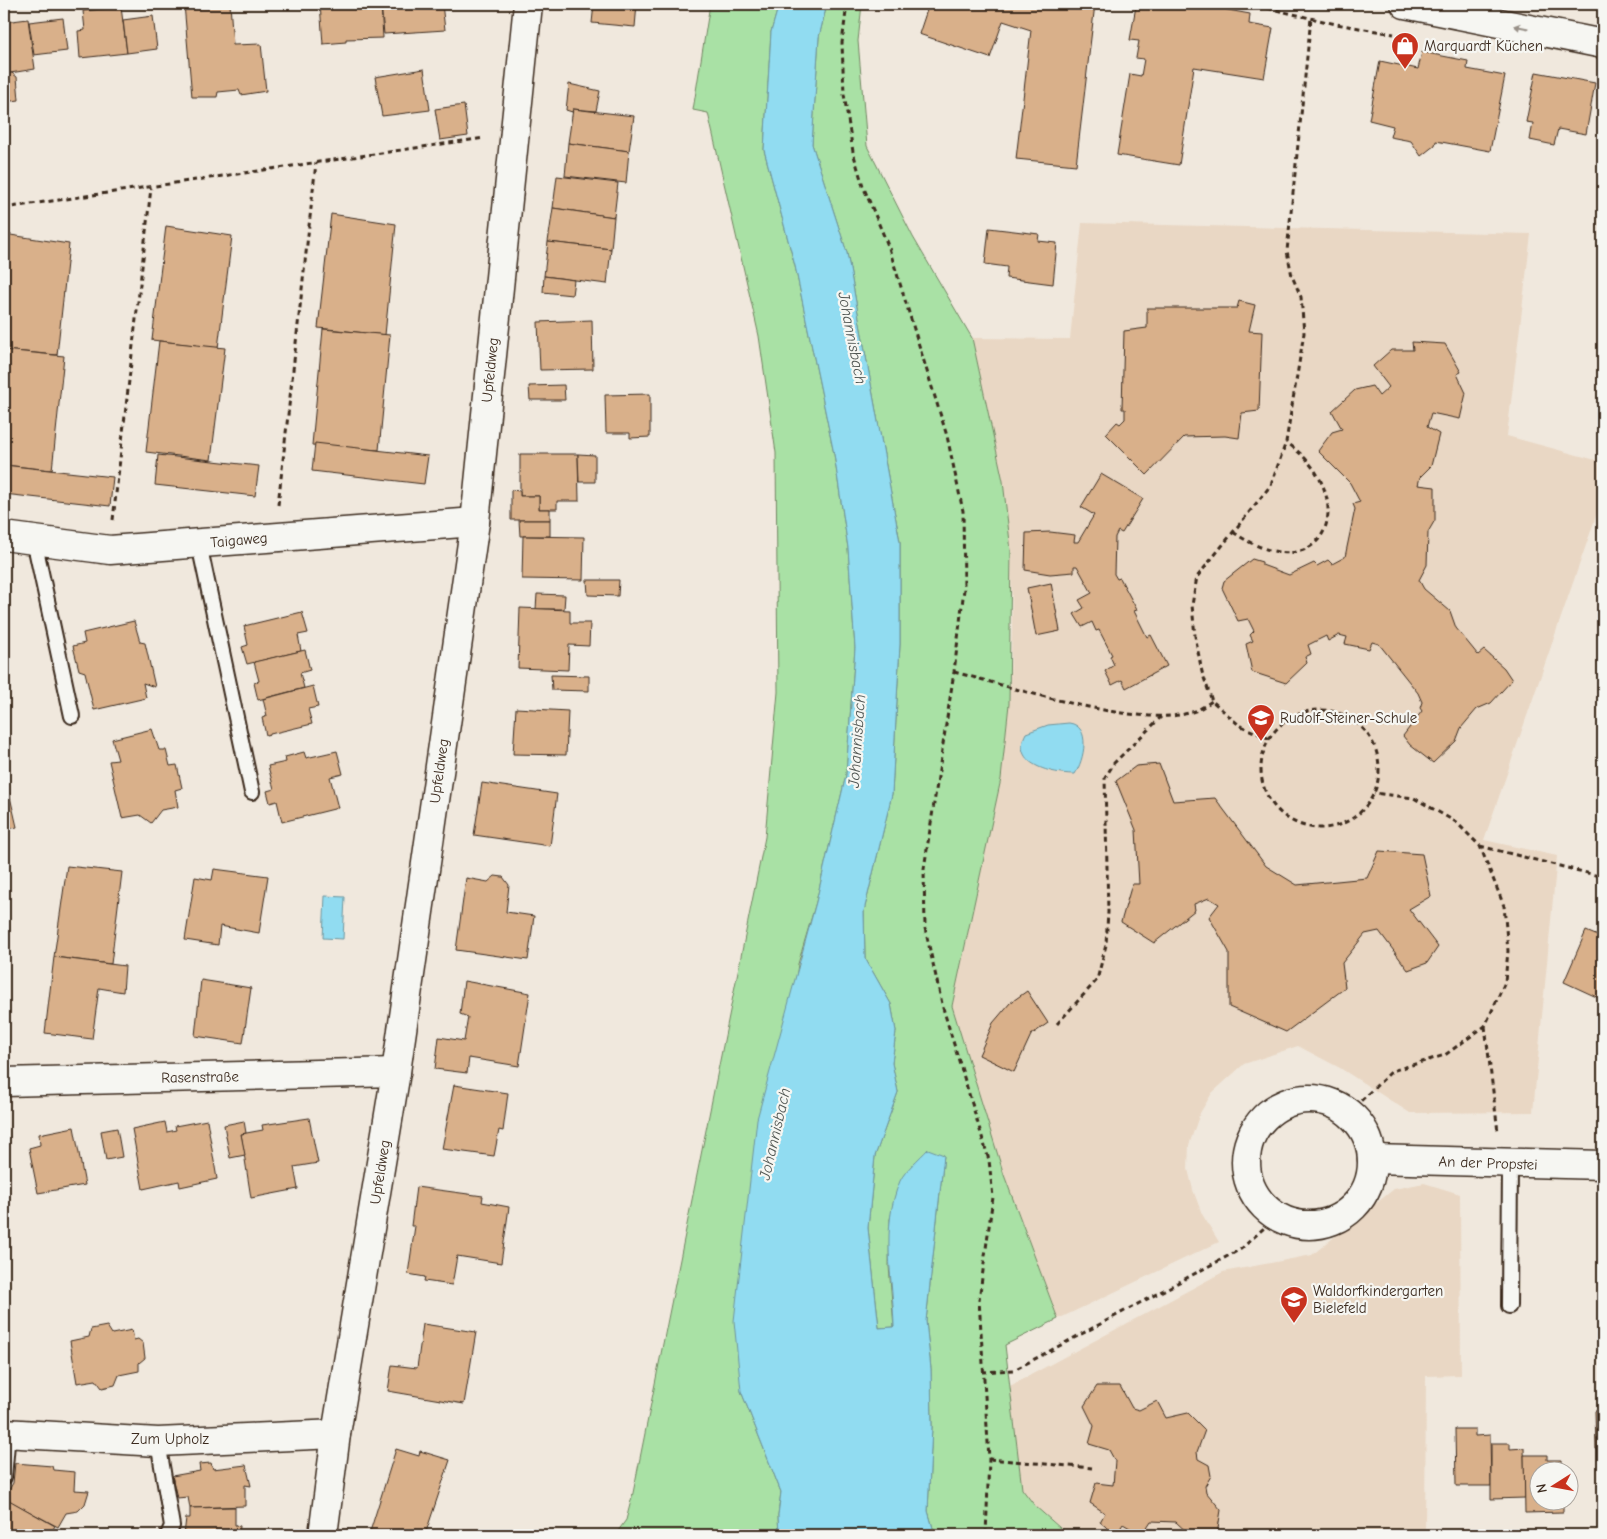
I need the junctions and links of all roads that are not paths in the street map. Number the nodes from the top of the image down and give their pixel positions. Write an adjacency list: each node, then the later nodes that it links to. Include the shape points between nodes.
1 (528, 4): 4 (street, Upfeldweg)
2 (1417, 5): 3 (street, one-way to 2)
3 (1603, 44)
4 (475, 522): 7 (street, Taigaweg); 10 (street, Upfeldweg)
5 (4, 536): 6 (street, Taigaweg)
6 (34, 540): 7 (street, Taigaweg, via 110,550); 8 (lane)
7 (199, 544): 9 (lane)
8 (72, 716)
9 (252, 792)
10 (396, 1072): 11 (street, Rasenstraße); 17 (street, Upfeldweg)
11 (4, 1082)
12 (1372, 1159): 12 (street, via 1365,1134 1348,1113 1332,1103 1314,1099 1295,1100 1277,1107 1252,1134 1246,1152 1246,1171 1251,1189 1261,1205 1276,1217 1300,1226 1326,1224 1350,1211 1367,1188); 13 (street, An der Propstei)
13 (1506, 1164): 14 (street, An der Propstei); 15 (lane)
14 (1603, 1165)
15 (1508, 1306)
16 (6, 1433): 18 (street, Zum Upholz); 19 (lane)
17 (336, 1434): 18 (street, Zum Upholz); 21 (street, Upfeldweg)
18 (158, 1442): 20 (lane, via 172,1526)
19 (4, 1477)
20 (168, 1535)
21 (323, 1535)

